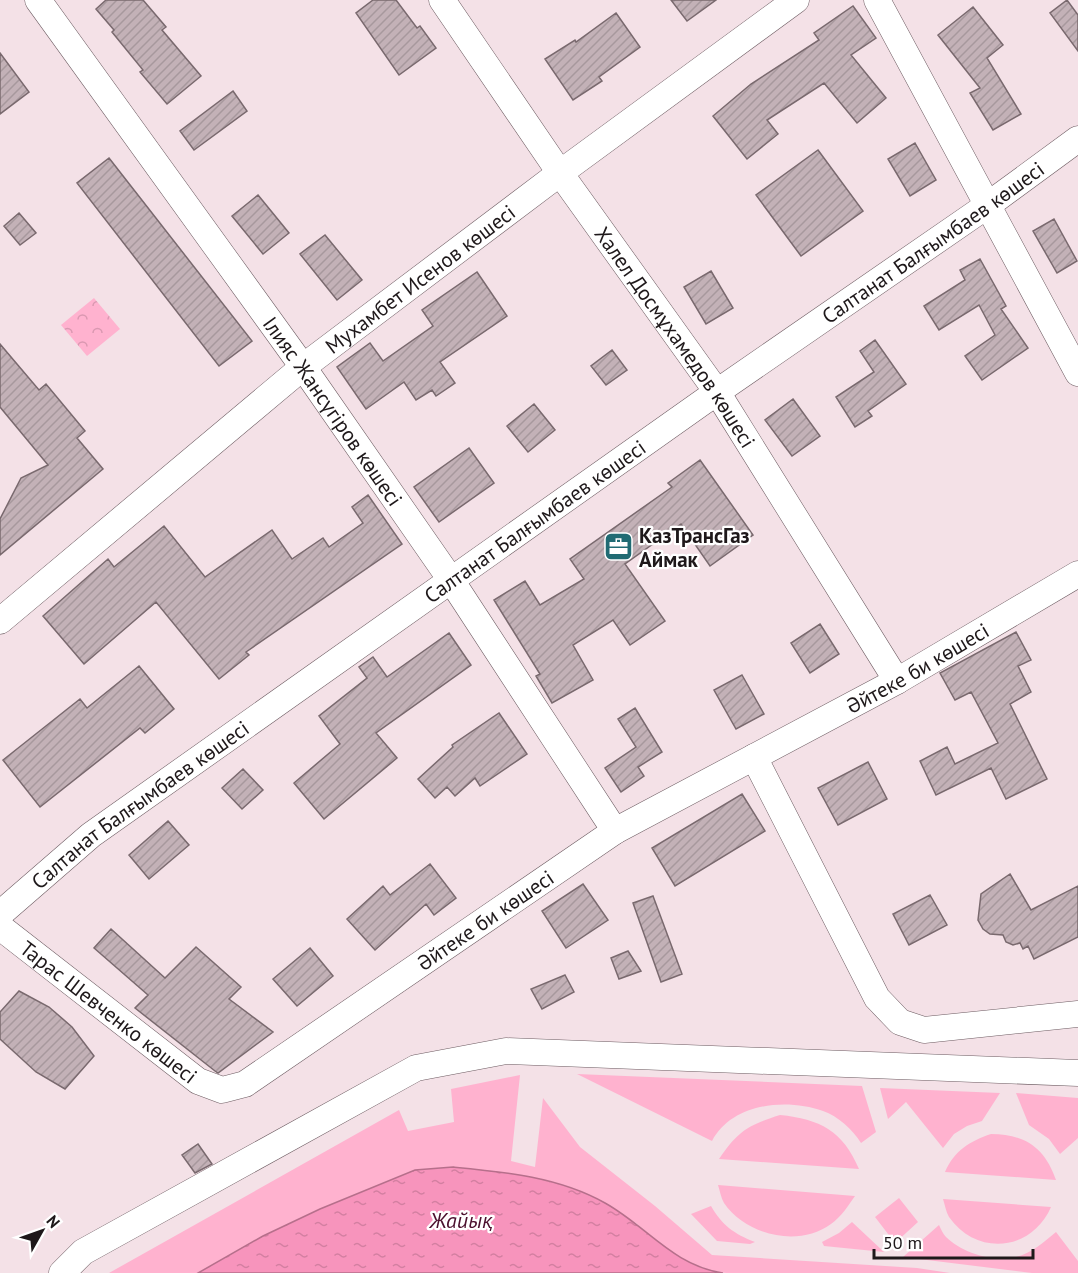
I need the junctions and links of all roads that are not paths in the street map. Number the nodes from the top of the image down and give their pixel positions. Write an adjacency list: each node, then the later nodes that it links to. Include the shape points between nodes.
1 (38, 0): 8 (street, Ілияс Жансүгіров көшесі)
2 (442, 0): 6 (street, Халел Досмұхамедов көшесі)
3 (796, 0): 6 (street, Мухамбет Исенов көшесі)
4 (878, 0): 7 (street)
5 (1078, 140): 7 (street, Салтанат Балғымбаев көшесі)
6 (560, 173): 8 (street, Мухамбет Исенов көшесі); 10 (street, Халел Досмұхамедов көшесі)
7 (988, 205): 9 (street); 10 (street, Салтанат Балғымбаев көшесі)
8 (303, 366): 12 (street, Ілияс Жансүгіров көшесі); 13 (street, Мухамбет Исенов көшесі)
9 (1078, 373)
10 (717, 392): 12 (street, Салтанат Балғымбаев көшесі); 14 (street, Халел Досмұхамедов көшесі)
11 (1078, 574): 14 (street, Әйтеке би көшесі)
12 (451, 580): 16 (street, Ілияс Жансүгіров көшесі); 17 (street, Салтанат Балғымбаев көшесі, via 91,835)
13 (5, 607)
14 (897, 681): 15 (street, Әйтеке би көшесі)
15 (754, 757): 16 (street, Әйтеке би көшесі); 19 (street, via 877,998 900,1022 924,1030)
16 (615, 831): 21 (street, Әйтеке би көшесі, via 245,1084)
17 (0, 914)
18 (0, 927): 21 (street, Тарас Шевченко көшесі, via 198,1081)
19 (1078, 1014)
20 (1078, 1072): 22 (street, via 506,1051 416,1068 83,1252)
21 (222, 1090)
22 (62, 1273)

